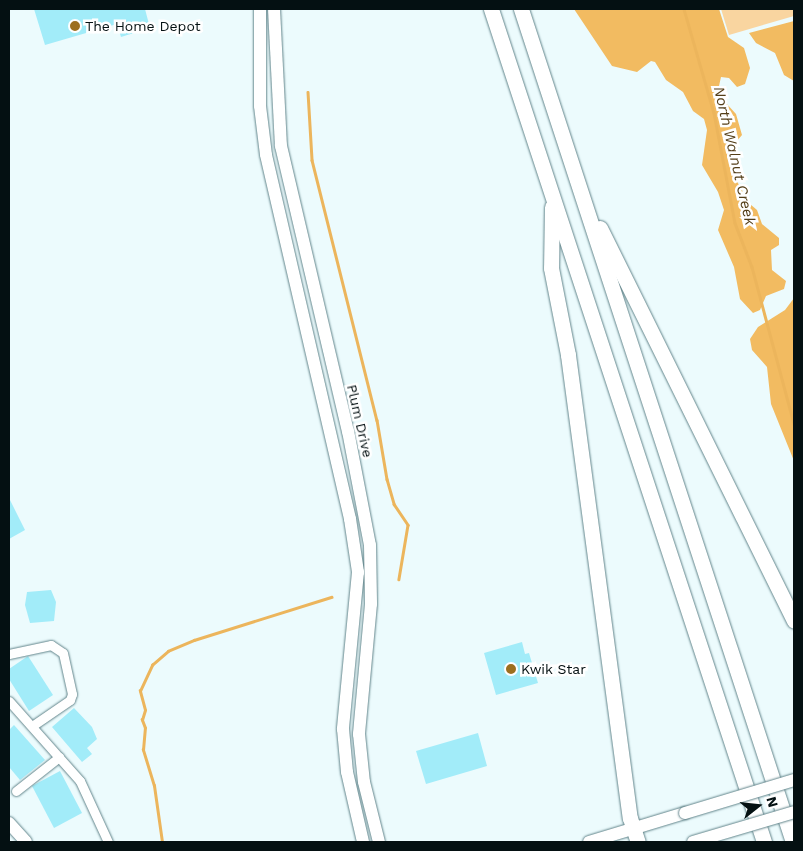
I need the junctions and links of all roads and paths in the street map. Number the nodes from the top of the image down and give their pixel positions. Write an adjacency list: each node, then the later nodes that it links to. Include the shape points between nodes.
1 (260, 9): 19 (street, via 260,106 267,164 350,519 358,572 343,729 347,772)
2 (274, 9): 20 (street, Plum Drive, via 277,119 281,146 348,430 370,545 371,604 359,734 364,782)
3 (491, 9): 6 (highway)
4 (521, 9): 5 (highway)
5 (576, 179): 7 (highway); 24 (highway)
6 (552, 192): 16 (highway, via 551,268 568,355); 23 (highway)
7 (794, 621)
8 (9, 654): 10 (street, via 51,646 63,653 72,694 70,700)
9 (9, 701): 10 (street)
10 (32, 726): 11 (street)
11 (59, 757): 13 (street); 18 (street, via 80,781)
12 (794, 780): 16 (street, bridge, via 684,813)
13 (16, 791)
14 (794, 812): 22 (street, bridge)
15 (9, 823): 17 (street)
16 (636, 836): 21 (street)
17 (26, 842)
18 (108, 842)
19 (363, 842)
20 (379, 842)
21 (589, 842)
22 (693, 842)
23 (764, 842)
24 (793, 842)

